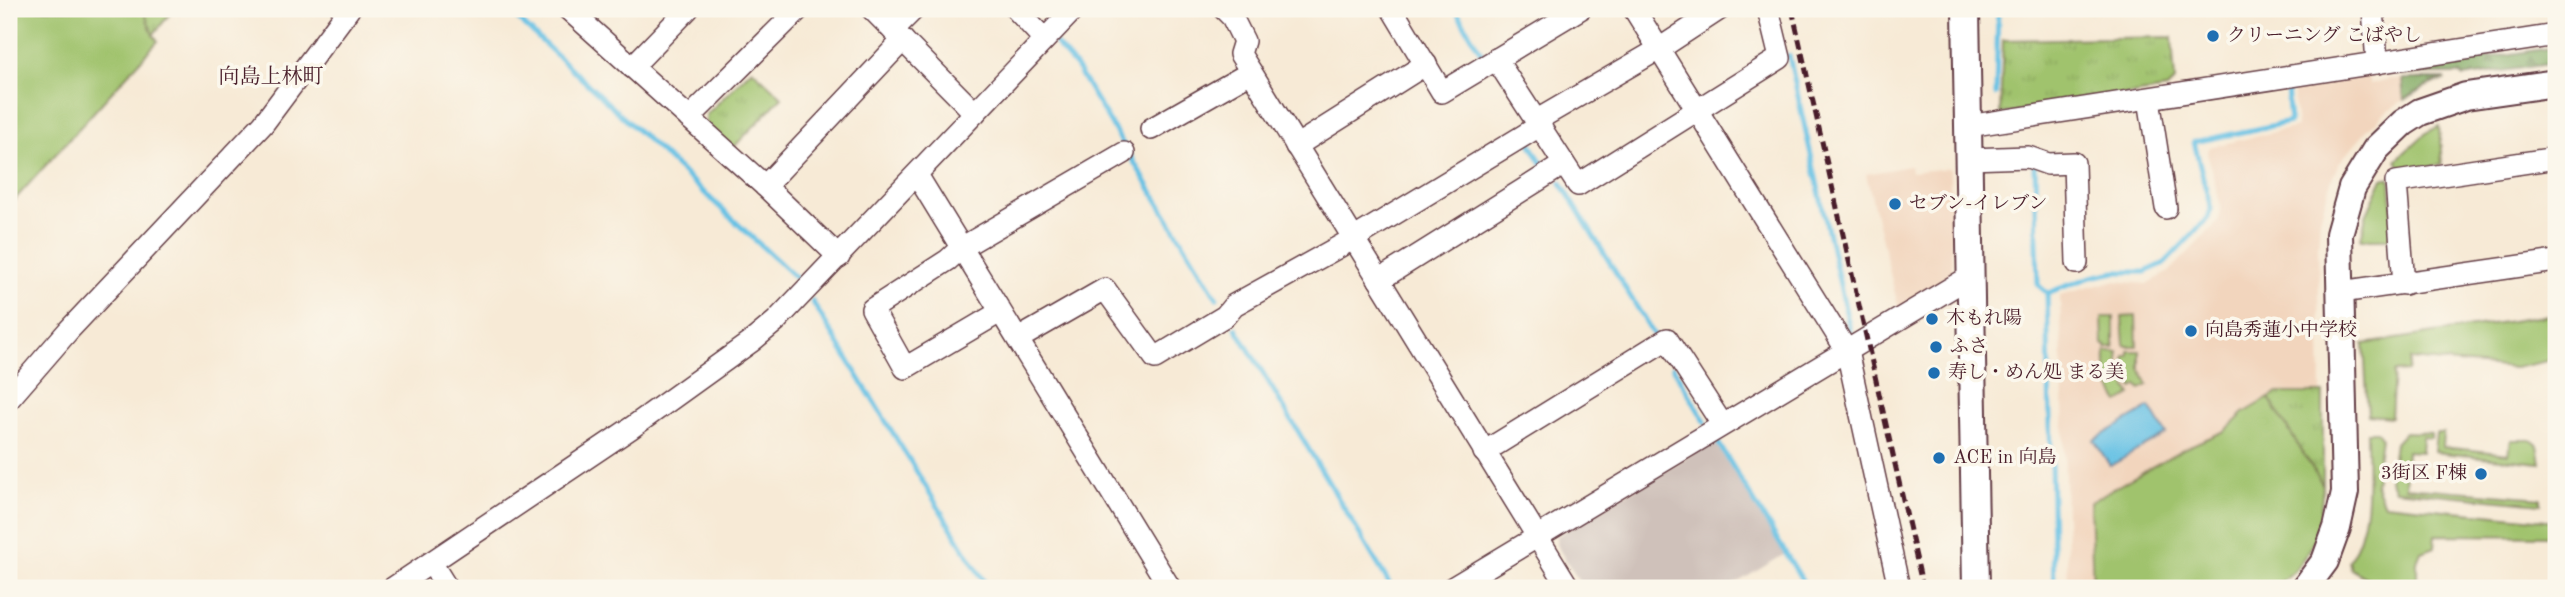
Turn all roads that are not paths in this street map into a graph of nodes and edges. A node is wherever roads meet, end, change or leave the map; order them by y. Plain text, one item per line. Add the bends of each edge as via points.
1 (349, 9) edge
2 (688, 9) edge
3 (799, 9) edge
4 (872, 9) edge
5 (914, 9) edge
6 (1016, 9) edge
7 (1074, 9) edge
8 (1392, 9) edge
9 (1580, 9) edge
10 (1634, 9) edge
11 (1720, 9) edge
12 (1768, 9) edge
13 (1966, 9) edge
14 (2374, 9) edge
15 (1234, 11) edge
16 (580, 13) edge
17 (898, 35) junction
18 (2556, 35) edge
19 (1043, 38) junction
20 (1658, 49) junction
21 (1496, 60) junction
22 (2377, 63) junction
23 (1426, 64) junction
24 (632, 66) junction
25 (1251, 72) junction
26 (2556, 82) edge
27 (2149, 99) junction
28 (1696, 109) junction
29 (975, 113) junction
30 (689, 118) junction
31 (1539, 125) junction
32 (1968, 127) junction
33 (1152, 129) dead end
34 (1296, 146) junction
35 (1124, 153) dead end
36 (2556, 158) edge
37 (1969, 159) junction
38 (1564, 164) junction
39 (916, 175) junction
40 (765, 186) junction
41 (2166, 208) dead end
42 (1353, 239) junction
43 (961, 248) junction
44 (839, 257) junction
45 (2556, 261) edge
46 (2077, 263) dead end
47 (1971, 276) junction
48 (1379, 280) junction
49 (2404, 284) junction
50 (2341, 292) junction
51 (1000, 312) junction
52 (1018, 339) junction
53 (1847, 351) junction
54 (9, 400) edge
55 (1722, 424) junction
56 (1484, 452) junction
57 (1537, 537) junction
58 (432, 564) junction
59 (393, 588) edge
60 (447, 588) edge
61 (1170, 588) edge
62 (1452, 588) edge
63 (1569, 588) edge
64 (1899, 588) edge
65 (1976, 588) edge
66 (2305, 588) edge

1 - 54 street via 263,124
2 - 24 street
3 - 30 street
4 - 17 street
5 - 17 street
6 - 19 street
7 - 19 street
8 - 23 street
9 - 21 street
10 - 20 street
11 - 20 street
12 - 28 street via 1780,58
13 - 32 street
14 - 22 street
15 - 25 street via 1244,41 1240,54
16 - 24 street
17 - 29 street
17 - 40 street
18 - 22 street
19 - 29 street
20 - 28 street
20 - 31 street via 1544,116
21 - 23 street via 1442,92
21 - 31 street
22 - 27 street
23 - 34 street
24 - 30 street
25 - 33 street
25 - 34 street
26 - 50 street via 2442,103 2420,112 2388,136 2352,188 2344,211 2339,234
27 - 32 street
27 - 41 street
28 - 38 street via 1578,186
28 - 53 street
29 - 39 street
30 - 40 street
31 - 38 street
31 - 42 street
32 - 37 street
34 - 42 street
35 - 43 street
36 - 49 street via 2396,182
37 - 46 street via 2028,157 2048,164 2074,163
37 - 47 street
38 - 48 street
39 - 43 street
39 - 44 street
40 - 44 street
42 - 48 street
42 - 52 street via 1234,305 1226,316 1155,359 1105,289
43 - 51 street
43 - 51 street via 872,309 905,368
44 - 58 street via 752,341
45 - 49 street
47 - 53 street
47 - 65 street
48 - 56 street
49 - 50 street
50 - 66 street via 2345,492 2325,561
51 - 52 street
52 - 61 street
53 - 55 street
53 - 64 street
55 - 56 street via 1667,338
55 - 57 street
56 - 57 street
57 - 62 street
57 - 63 street
58 - 59 street
58 - 60 street

